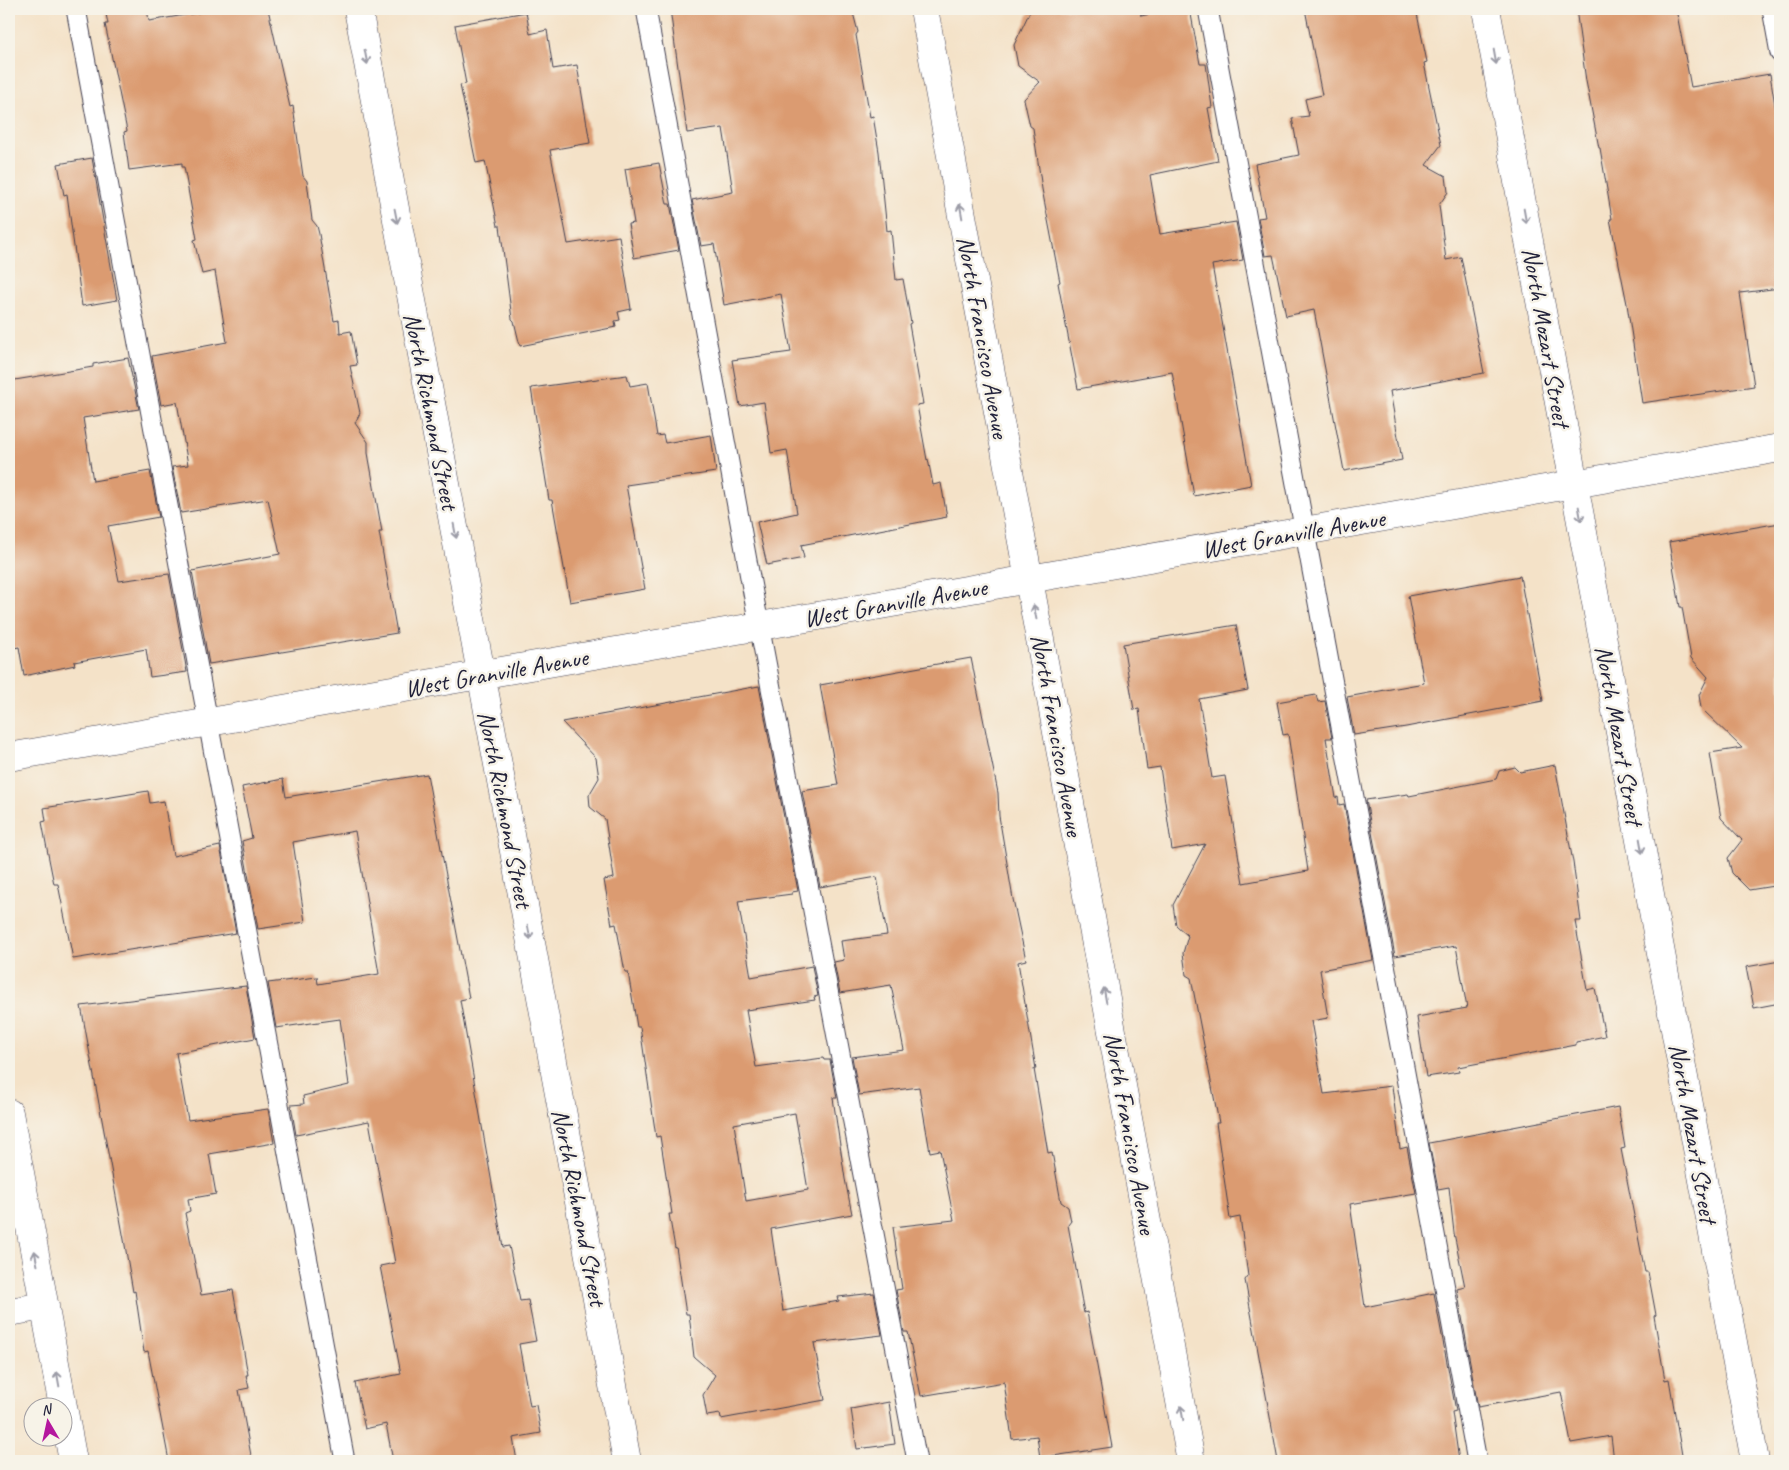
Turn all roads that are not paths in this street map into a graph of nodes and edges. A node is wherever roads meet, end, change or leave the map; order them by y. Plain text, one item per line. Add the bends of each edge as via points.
1 (76, 9) edge
2 (358, 9) edge
3 (646, 9) edge
4 (924, 9) edge
5 (1208, 9) edge
6 (1486, 9) edge
7 (1772, 9) edge
8 (1780, 53) edge
9 (1780, 448) edge
10 (1574, 484) junction
11 (1304, 531) junction
12 (1029, 579) junction
13 (759, 626) junction
14 (481, 675) junction
15 (209, 722) junction
16 (9, 757) edge
17 (9, 1113) edge
18 (45, 1306) junction
19 (9, 1312) edge
20 (73, 1461) edge
21 (345, 1461) edge
22 (627, 1461) edge
23 (917, 1461) edge
24 (1191, 1461) edge
25 (1477, 1461) edge
26 (1754, 1461) edge

1 - 15 lane
2 -> 14 street, North Richmond Street
3 - 13 lane
12 -> 4 street, North Francisco Avenue
5 - 11 lane
6 -> 10 street, North Mozart Street
7 - 8 lane
9 - 10 street, West Granville Avenue
10 - 11 street, West Granville Avenue
10 -> 26 street, North Mozart Street
11 - 12 street, West Granville Avenue
11 - 25 lane
12 - 13 street, West Granville Avenue
24 -> 12 street, North Francisco Avenue
13 - 14 street, West Granville Avenue
13 - 23 lane
14 - 15 street, West Granville Avenue
14 -> 22 street, North Richmond Street
15 - 16 street, West Granville Avenue
15 - 21 lane
18 -> 17 street
18 - 19 street
20 -> 18 street

